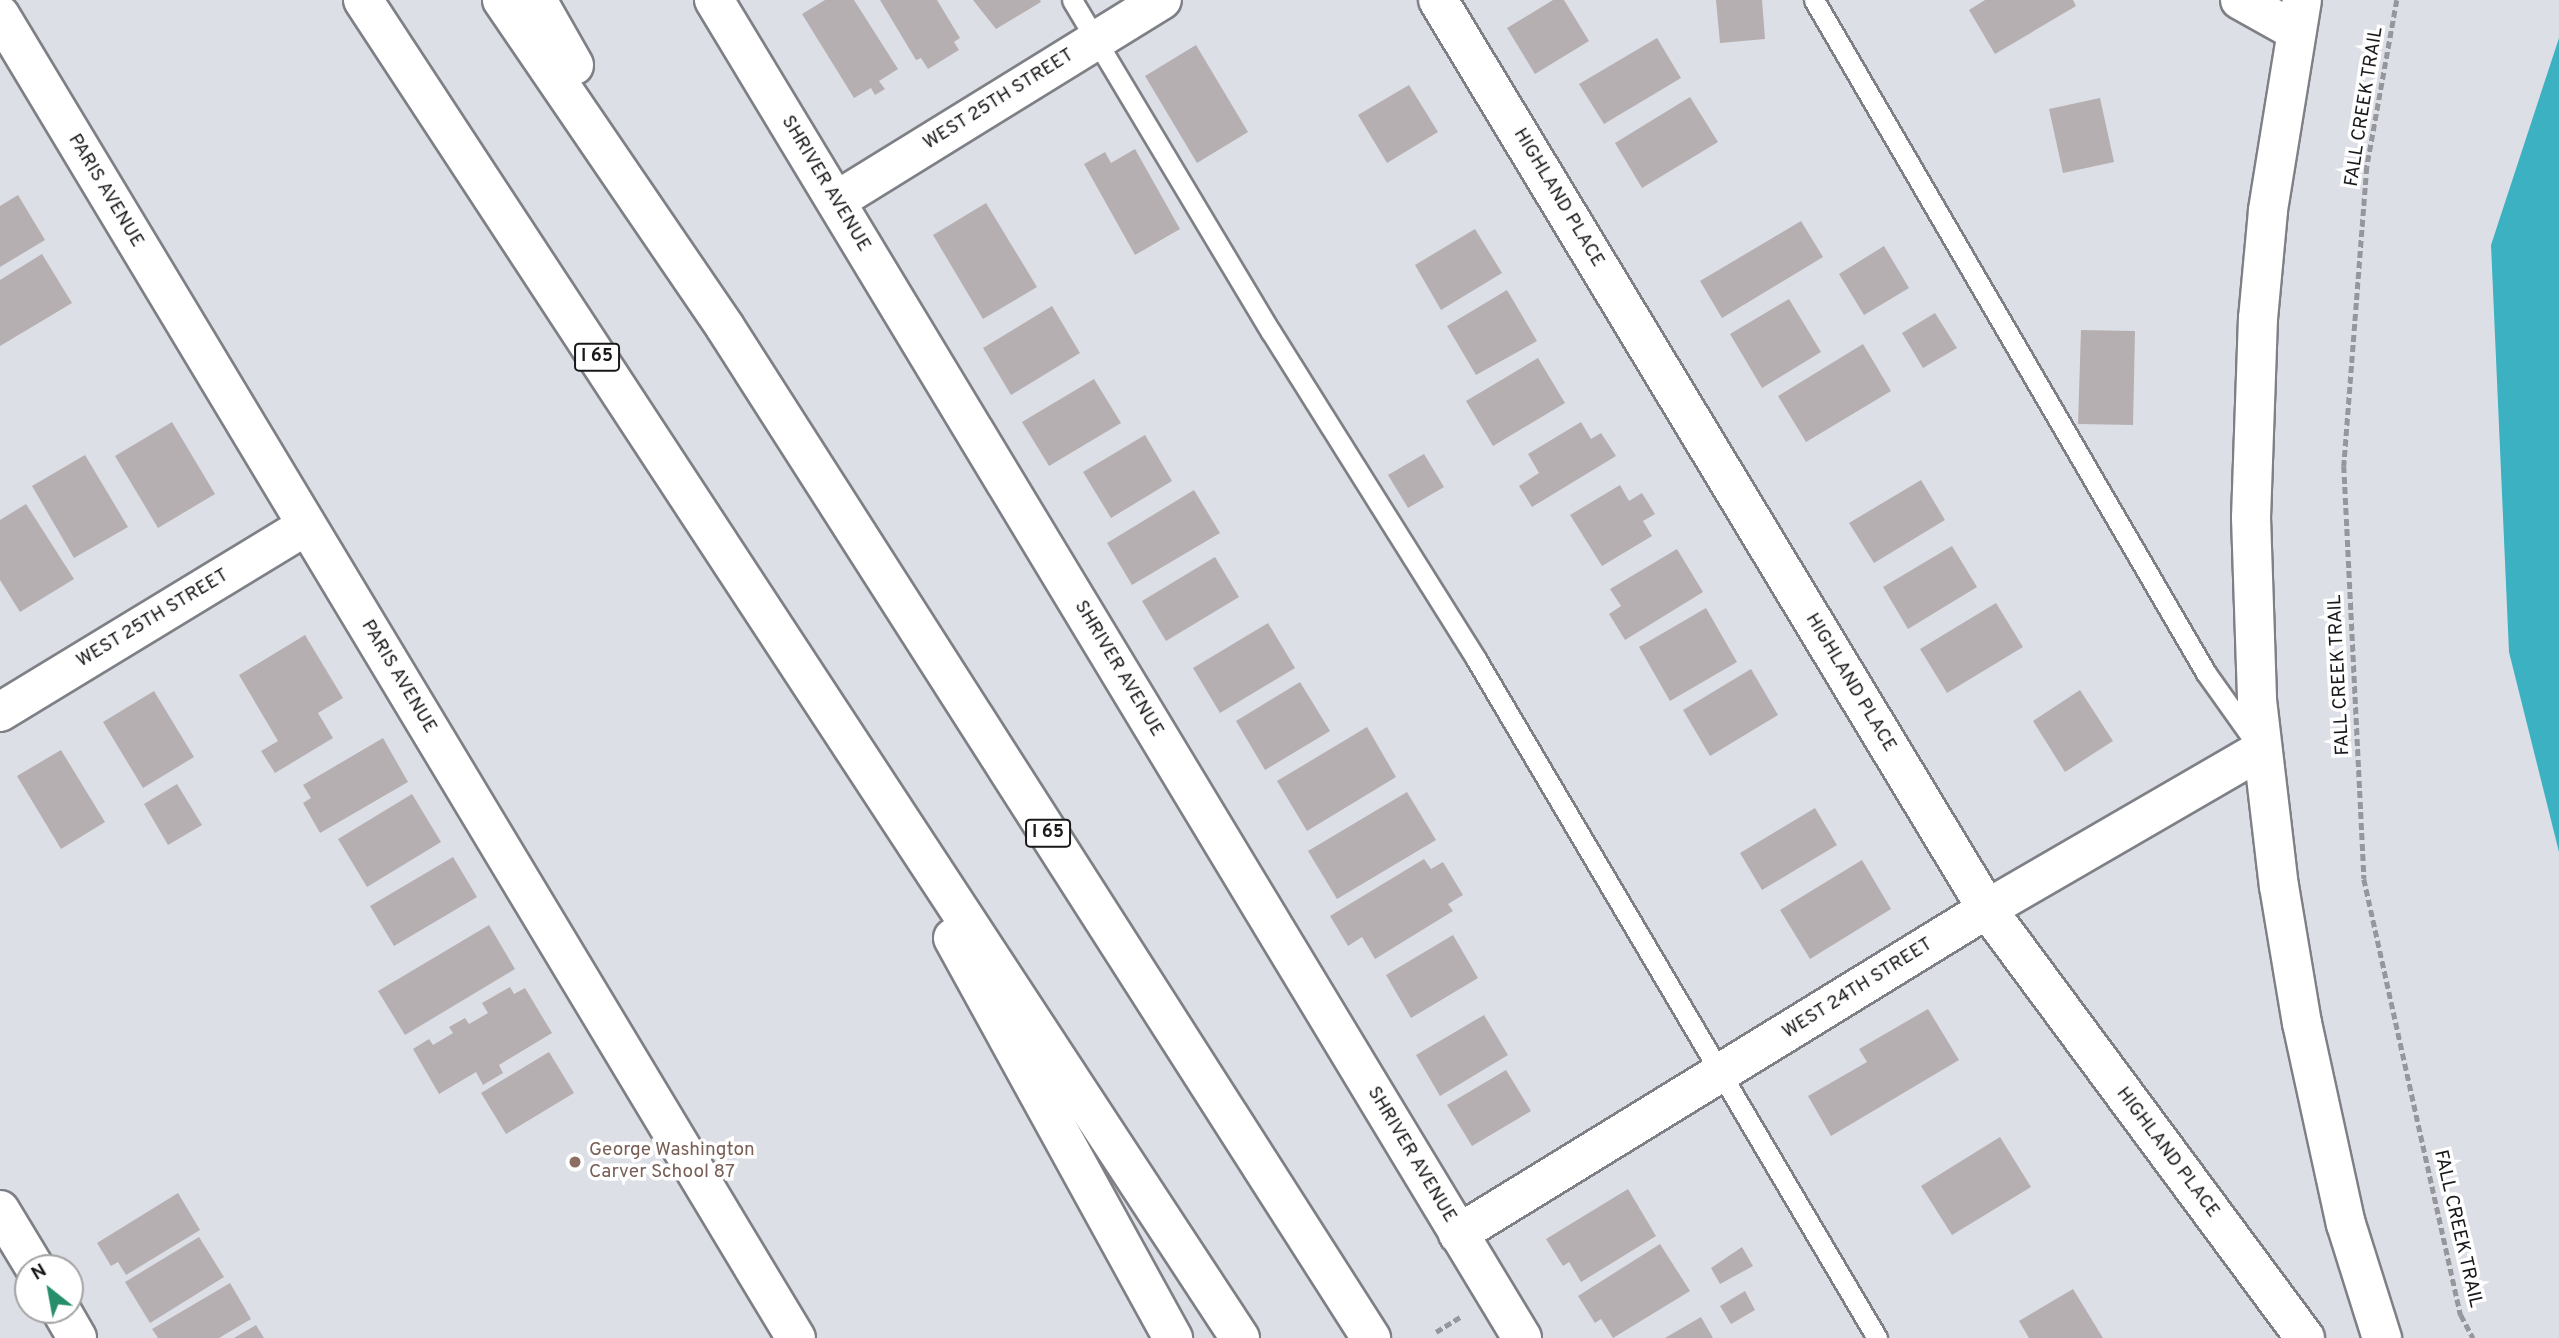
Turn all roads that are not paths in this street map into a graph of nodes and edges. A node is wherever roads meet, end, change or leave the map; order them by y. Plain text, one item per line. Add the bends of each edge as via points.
1 (363, 0) edge
2 (502, 0) edge
3 (537, 0) edge
4 (714, 0) edge
5 (1072, 0) edge
6 (1162, 0) edge
7 (1438, 0) edge
8 (1814, 0) edge
9 (2240, 0) edge
10 (0, 15) edge
11 (2298, 15) edge
12 (1098, 39) junction
13 (836, 201) junction
14 (725, 327) junction
15 (306, 526) junction
16 (0, 712) edge
17 (831, 715) junction
18 (2261, 750) junction
19 (1987, 909) junction
20 (1721, 1073) junction
21 (0, 1210) edge
22 (1458, 1234) junction
23 (27, 1254) edge
24 (796, 1338) edge
25 (1172, 1338) edge
26 (1240, 1338) edge
27 (1371, 1338) edge
28 (1522, 1338) edge
29 (1877, 1338) edge
30 (2305, 1338) edge
31 (2382, 1338) edge

1 - 17 main road, I 65
2 - 14 main road, I 65
3 - 14 main road
4 - 13 main road, SHRIVER AVENUE
5 - 12 lane
6 - 12 main road, WEST 25TH STREET
7 - 19 main road, HIGHLAND PLACE
8 - 18 lane via 2206,673
9 - 11 main road
10 - 15 main road, PARIS AVENUE
11 - 18 main road via 2268,211 2253,416 2252,578
12 - 13 main road, WEST 25TH STREET
12 - 20 lane via 1272,332 1476,659
13 - 22 main road, SHRIVER AVENUE
14 - 27 main road, I 65
15 - 16 main road, WEST 25TH STREET
15 - 24 main road, PARIS AVENUE
17 - 25 main road
17 - 26 main road, I 65
18 - 19 main road, WEST 24TH STREET
18 - 31 main road via 2302,1023 2346,1224
19 - 20 main road, WEST 24TH STREET
19 - 30 main road, HIGHLAND PLACE
20 - 22 main road, WEST 24TH STREET
20 - 29 lane
21 - 23 main road
22 - 28 main road, SHRIVER AVENUE

